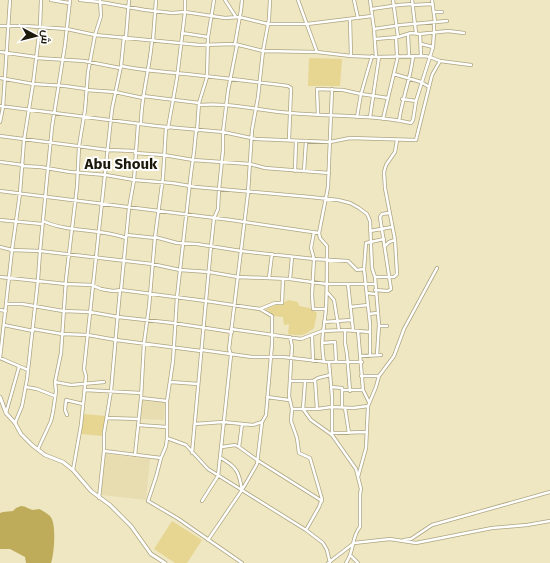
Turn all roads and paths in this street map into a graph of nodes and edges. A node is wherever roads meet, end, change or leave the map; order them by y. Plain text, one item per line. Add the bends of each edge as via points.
1 (10, 0) edge
2 (41, 0) edge
3 (51, 0) edge
4 (80, 0) edge
5 (129, 0) edge
6 (156, 0) edge
7 (185, 0) edge
8 (214, 0) edge
9 (225, 0) edge
10 (242, 0) edge
11 (270, 0) edge
12 (298, 0) edge
13 (354, 0) edge
14 (370, 0) edge
15 (393, 0) edge
16 (412, 0) edge
17 (100, 1) edge
18 (70, 2) edge
19 (432, 2) edge
20 (413, 5) junction
21 (394, 6) junction
22 (128, 7) junction
23 (372, 9) junction
24 (156, 11) junction
25 (185, 12) junction
26 (434, 12) junction
27 (442, 12) dead end
28 (210, 16) junction
29 (372, 16) junction
30 (237, 17) junction
31 (358, 18) junction
32 (350, 19) junction
33 (447, 21) dead end
34 (434, 22) junction
35 (268, 24) junction
36 (307, 24) junction
37 (414, 24) junction
38 (0, 26) edge
39 (8, 26) junction
40 (396, 26) junction
41 (40, 27) junction
42 (67, 29) junction
43 (374, 29) junction
44 (434, 32) junction
45 (182, 33) junction
46 (416, 33) junction
47 (464, 33) dead end
48 (420, 34) junction
49 (95, 35) junction
50 (408, 35) junction
51 (125, 37) junction
52 (208, 37) junction
53 (397, 37) junction
54 (375, 39) junction
55 (153, 40) junction
56 (181, 43) junction
57 (236, 44) junction
58 (421, 44) junction
59 (208, 45) junction
60 (433, 47) junction
61 (262, 51) junction
62 (0, 52) edge
63 (317, 52) junction
64 (6, 53) junction
65 (351, 56) junction
66 (372, 56) junction
67 (377, 56) junction
68 (398, 56) junction
69 (411, 56) junction
70 (421, 56) junction
71 (36, 57) junction
72 (430, 57) junction
73 (63, 60) junction
74 (440, 61) junction
75 (90, 62) junction
76 (471, 65) dead end
77 (121, 67) junction
78 (148, 70) junction
79 (177, 73) junction
80 (394, 74) junction
81 (207, 77) junction
82 (2, 78) edge
83 (231, 79) junction
84 (408, 79) junction
85 (260, 82) junction
86 (421, 82) junction
87 (33, 84) junction
88 (59, 85) junction
89 (429, 87) junction
90 (332, 89) junction
91 (86, 90) junction
92 (115, 92) junction
93 (361, 94) junction
94 (374, 96) junction
95 (143, 97) junction
96 (388, 98) junction
97 (173, 99) junction
98 (402, 99) junction
99 (416, 101) junction
100 (199, 104) junction
101 (226, 105) junction
102 (1, 107) edge
103 (255, 109) junction
104 (29, 110) junction
105 (290, 113) junction
106 (54, 114) junction
107 (318, 115) junction
108 (331, 116) junction
109 (357, 116) junction
110 (83, 117) junction
111 (370, 118) junction
112 (383, 119) junction
113 (111, 121) junction
114 (399, 121) junction
115 (0, 122) edge
116 (139, 124) junction
117 (167, 128) junction
118 (196, 131) junction
119 (222, 132) junction
120 (0, 136) edge
121 (252, 138) junction
122 (24, 140) junction
123 (289, 140) junction
124 (397, 140) junction
125 (296, 141) junction
126 (306, 141) junction
127 (51, 142) junction
128 (330, 142) junction
129 (79, 146) junction
130 (108, 150) junction
131 (135, 152) junction
132 (164, 155) junction
133 (193, 160) junction
134 (0, 162) edge
135 (222, 162) junction
136 (250, 164) junction
137 (23, 166) junction
138 (48, 168) junction
139 (295, 171) junction
140 (304, 171) junction
141 (78, 172) junction
142 (329, 173) junction
143 (106, 175) junction
144 (134, 180) junction
145 (161, 182) junction
146 (190, 186) junction
147 (219, 189) junction
148 (0, 191) edge
149 (20, 193) junction
150 (248, 193) junction
151 (46, 197) junction
152 (325, 198) junction
153 (75, 200) junction
154 (102, 204) junction
155 (129, 208) junction
156 (159, 211) junction
157 (389, 213) junction
158 (187, 214) junction
159 (214, 218) junction
160 (0, 220) edge
161 (16, 222) junction
162 (244, 222) junction
163 (43, 223) junction
164 (392, 227) junction
165 (72, 229) junction
166 (382, 229) junction
167 (370, 231) junction
168 (99, 232) junction
169 (314, 232) junction
170 (319, 233) junction
171 (127, 236) junction
172 (155, 237) junction
173 (384, 239) junction
174 (395, 240) junction
175 (371, 242) junction
176 (183, 243) junction
177 (211, 246) junction
178 (0, 247) edge
179 (385, 247) junction
180 (12, 250) junction
181 (40, 251) junction
182 (241, 251) junction
183 (272, 254) junction
184 (69, 255) junction
185 (292, 257) junction
186 (97, 259) junction
187 (314, 259) junction
188 (327, 260) junction
189 (124, 262) junction
190 (152, 264) junction
191 (364, 268) junction
192 (372, 268) junction
193 (437, 268) dead end
194 (180, 270) junction
195 (209, 272) junction
196 (238, 276) junction
197 (0, 277) edge
198 (375, 277) junction
199 (388, 277) junction
200 (9, 278) junction
201 (269, 278) junction
202 (283, 279) junction
203 (290, 279) junction
204 (38, 280) junction
205 (312, 282) junction
206 (66, 284) junction
207 (326, 284) junction
208 (348, 284) junction
209 (365, 284) junction
210 (375, 284) junction
211 (92, 285) junction
212 (120, 290) junction
213 (327, 292) junction
214 (375, 292) junction
215 (149, 293) junction
216 (367, 294) junction
217 (177, 297) junction
218 (206, 300) junction
219 (7, 304) junction
220 (235, 305) junction
221 (368, 305) junction
222 (35, 306) junction
223 (350, 307) junction
224 (260, 309) junction
225 (326, 309) junction
226 (0, 310) edge
227 (6, 311) junction
228 (63, 311) junction
229 (90, 312) junction
230 (377, 313) junction
231 (369, 314) junction
232 (118, 317) junction
233 (147, 320) junction
234 (351, 320) junction
235 (338, 321) junction
236 (324, 322) junction
237 (4, 324) junction
238 (176, 324) junction
239 (379, 326) junction
240 (388, 326) dead end
241 (203, 328) junction
242 (1, 330) edge
243 (33, 330) junction
244 (338, 330) junction
245 (345, 330) junction
246 (353, 330) junction
247 (358, 330) junction
248 (232, 331) junction
249 (322, 331) junction
250 (370, 332) junction
251 (62, 334) junction
252 (271, 334) junction
253 (312, 334) junction
254 (88, 335) junction
255 (290, 338) junction
256 (116, 340) junction
257 (144, 343) junction
258 (322, 343) junction
259 (174, 348) junction
260 (201, 351) junction
261 (231, 354) junction
262 (377, 354) junction
263 (382, 354) dead end
264 (361, 356) junction
265 (370, 356) junction
266 (271, 357) junction
267 (292, 358) junction
268 (313, 361) junction
269 (324, 362) junction
270 (329, 362) junction
271 (336, 362) junction
272 (348, 362) junction
273 (362, 362) junction
274 (19, 367) junction
275 (28, 370) junction
276 (330, 376) junction
277 (361, 376) junction
278 (379, 376) junction
279 (291, 380) junction
280 (315, 380) junction
281 (55, 382) junction
282 (104, 382) dead end
283 (171, 382) junction
284 (306, 382) junction
285 (85, 384) junction
286 (198, 384) junction
287 (26, 387) junction
288 (332, 387) junction
289 (85, 390) junction
290 (343, 390) junction
291 (363, 390) junction
292 (111, 391) junction
293 (350, 391) junction
294 (141, 393) junction
295 (55, 396) junction
296 (0, 397) edge
297 (267, 397) junction
298 (141, 398) junction
299 (289, 400) junction
300 (167, 401) junction
301 (370, 402) junction
302 (83, 404) junction
303 (368, 406) junction
304 (332, 407) junction
305 (343, 407) junction
306 (303, 409) junction
307 (317, 409) junction
308 (292, 410) junction
309 (6, 413) junction
310 (67, 415) dead end
311 (107, 418) junction
312 (139, 418) junction
313 (223, 422) junction
314 (262, 422) junction
315 (15, 423) junction
316 (195, 424) junction
317 (242, 424) junction
318 (138, 425) junction
319 (167, 427) junction
320 (367, 432) junction
321 (349, 433) junction
322 (332, 434) junction
323 (167, 438) junction
324 (222, 447) junction
325 (239, 447) junction
326 (38, 449) junction
327 (104, 451) junction
328 (192, 453) junction
329 (135, 455) junction
330 (161, 458) junction
331 (221, 458) junction
332 (257, 460) junction
333 (73, 470) junction
334 (218, 476) junction
335 (358, 476) junction
336 (242, 490) junction
337 (550, 493) edge
338 (99, 498) junction
339 (202, 501) dead end
340 (322, 501) junction
341 (550, 521) edge
342 (306, 530) junction
343 (208, 540) junction
344 (401, 541) junction
345 (354, 542) junction
346 (351, 556) junction
347 (165, 563) edge
348 (242, 563) edge
349 (329, 563) edge
350 (346, 563) edge
351 (358, 563) edge

1 - 39 street
2 - 41 street
3 - 18 street
4 - 17 street
5 - 22 street
6 - 24 street
7 - 25 street
8 - 28 street
9 - 30 street
10 - 30 street
11 - 35 street
12 - 36 street
13 - 31 street
14 - 23 street
15 - 21 street
16 - 20 street
17 - 22 street
17 - 49 street via 100,22
18 - 42 street
19 - 20 street
19 - 26 street
20 - 21 street
20 - 37 street
21 - 23 street
21 - 40 street
22 - 24 street
22 - 51 street
23 - 29 street
24 - 25 street
24 - 55 street
25 - 28 street
25 - 45 street
26 - 27 street
26 - 34 street
28 - 30 street
28 - 52 street
29 - 31 street
29 - 43 street
30 - 35 street
30 - 57 street
31 - 32 street
32 - 36 street
32 - 65 street
33 - 34 street
34 - 37 street
34 - 44 street
35 - 36 street
35 - 61 street
36 - 63 street
37 - 40 street
37 - 46 street
38 - 39 street
39 - 41 street
39 - 64 street
40 - 43 street
40 - 53 street
41 - 42 street
41 - 71 street
42 - 49 street
42 - 73 street
43 - 54 street
44 - 47 street via 448,30
44 - 48 street
44 - 60 street
45 - 52 street
45 - 56 street
46 - 48 street
46 - 50 street
48 - 58 street
49 - 51 street
49 - 75 street
50 - 53 street
50 - 69 street
51 - 55 street
51 - 77 street
52 - 59 street
53 - 54 street
53 - 68 street
54 - 67 street
55 - 56 street
55 - 78 street
56 - 59 street
56 - 79 street
57 - 59 street
57 - 61 street
57 - 83 street
58 - 60 street
58 - 70 street
59 - 81 street
60 - 72 street
61 - 63 street
61 - 85 street
62 - 64 street
63 - 65 street
64 - 71 street
64 - 82 street
65 - 66 street
66 - 67 street
66 - 93 street
67 - 68 street
67 - 94 street
68 - 69 street
68 - 80 street
69 - 70 street
69 - 84 street
70 - 72 street
71 - 73 street
71 - 87 street
72 - 74 street
72 - 86 street
73 - 75 street
73 - 88 street
74 - 76 street
74 - 89 street
75 - 77 street
75 - 91 street
77 - 78 street
77 - 92 street
78 - 79 street
78 - 95 street
79 - 81 street
79 - 97 street
80 - 84 street
80 - 96 street
81 - 83 street
81 - 100 street
82 - 87 street
82 - 102 street
83 - 85 street
83 - 101 street
84 - 86 street
84 - 98 street
85 - 103 street
85 - 105 street via 290,87
86 - 89 street
86 - 99 street
87 - 88 street
87 - 104 street
88 - 91 street
88 - 106 street
89 - 124 street via 416,140
90 - 93 street
90 - 107 street via 317,89
90 - 108 street
91 - 92 street
91 - 110 street
92 - 95 street
92 - 113 street
93 - 94 street
93 - 109 street
94 - 96 street
94 - 111 street
95 - 97 street
95 - 116 street
96 - 112 street
97 - 100 street
97 - 117 street
98 - 99 street
98 - 114 street
99 - 114 street via 412,122
100 - 101 street
100 - 118 street
101 - 103 street
101 - 119 street
102 - 104 street
102 - 115 street
103 - 105 street
103 - 121 street
104 - 106 street
104 - 122 street
105 - 107 street
105 - 123 street
106 - 110 street
106 - 127 street
107 - 108 street
108 - 109 street
108 - 128 street
109 - 111 street
110 - 113 street
110 - 129 street
111 - 112 street
112 - 114 street
113 - 116 street
113 - 130 street
116 - 117 street
116 - 131 street
117 - 118 street
117 - 132 street
118 - 119 street
118 - 133 street
119 - 121 street
119 - 135 street
120 - 122 street
121 - 123 street
121 - 136 street
122 - 127 street
122 - 137 street
123 - 125 street
124 - 128 street via 350,138
124 - 157 street via 395,152 384,172
125 - 126 street
125 - 139 street
126 - 128 street
126 - 140 street
127 - 129 street
127 - 138 street
128 - 142 street
129 - 130 street
129 - 141 street
130 - 131 street
130 - 143 street
131 - 132 street
131 - 144 street
132 - 133 street
132 - 145 street
133 - 135 street
133 - 146 street
134 - 137 street
135 - 136 street
135 - 147 street
136 - 139 street
136 - 150 street
137 - 138 street
137 - 149 street
138 - 141 street
138 - 151 street
139 - 140 street
140 - 142 street
141 - 143 street
141 - 153 street
142 - 152 street
143 - 144 street
143 - 154 street
144 - 145 street
144 - 155 street
145 - 146 street
145 - 156 street
146 - 147 street
146 - 158 street
147 - 150 street
147 - 159 street via 218,209
148 - 149 street
149 - 151 street
149 - 161 street
150 - 152 street
150 - 162 street
151 - 153 street
151 - 163 street
152 - 167 street via 350,203 359,208 368,216
152 - 170 street
153 - 154 street
153 - 165 street
154 - 155 street
154 - 168 street
155 - 156 street
155 - 171 street
156 - 158 street
156 - 172 street
157 - 164 street
157 - 166 street via 380,216
158 - 159 street
158 - 176 street
159 - 162 street
159 - 177 street
160 - 161 street
161 - 163 street
161 - 180 street
162 - 169 street
162 - 182 street
163 - 165 street
163 - 181 street
164 - 166 street
164 - 174 street
165 - 168 street
165 - 184 street
166 - 167 street
166 - 173 street
167 - 175 street
168 - 171 street
168 - 186 street
169 - 170 street
169 - 187 street via 311,248
170 - 188 street via 320,238 328,246
171 - 172 street
171 - 189 street
172 - 176 street
172 - 190 street
173 - 175 street
173 - 179 street
174 - 179 street
174 - 199 street via 397,274
175 - 191 street via 366,243
175 - 192 street
176 - 177 street
176 - 194 street
177 - 182 street
177 - 195 street
178 - 180 street
179 - 199 street
180 - 181 street
180 - 200 street
181 - 184 street
181 - 204 street
182 - 183 street
182 - 196 street
183 - 185 street
183 - 201 street
184 - 186 street
184 - 206 street
185 - 187 street
185 - 203 street
186 - 189 street
186 - 211 street
187 - 188 street
187 - 205 street
188 - 191 street via 348,261 357,270
188 - 207 street
189 - 190 street
189 - 212 street
190 - 194 street
190 - 215 street
191 - 192 street
191 - 209 street
192 - 198 street
193 - 278 street via 404,330 394,356
194 - 195 street
194 - 217 street
195 - 196 street
195 - 218 street
196 - 201 street
196 - 220 street
197 - 200 street
198 - 199 street
198 - 210 street
199 - 214 street via 391,288
200 - 204 street
200 - 219 street
201 - 202 street
202 - 203 street
202 - 224 street via 282,302
203 - 205 street
204 - 206 street
204 - 222 street
205 - 207 street
205 - 225 street via 313,309
206 - 211 street
206 - 228 street
207 - 208 street
207 - 213 street
208 - 209 street
208 - 223 street
209 - 210 street
209 - 216 street
210 - 214 street
211 - 212 street via 101,289
211 - 229 street
212 - 215 street
212 - 232 street
213 - 225 street
213 - 235 street via 334,300
214 - 216 street
214 - 230 street
215 - 217 street
215 - 233 street
216 - 221 street
217 - 218 street
217 - 238 street
218 - 220 street
218 - 241 street
219 - 222 street
219 - 227 street
220 - 224 street
220 - 248 street
221 - 223 street
221 - 231 street
222 - 228 street
222 - 243 street
223 - 234 street
224 - 252 street via 272,316
225 - 236 street
226 - 227 street
227 - 237 street
228 - 229 street
228 - 251 street
229 - 232 street
229 - 254 street
230 - 231 street
230 - 239 street
231 - 250 street
232 - 233 street
232 - 256 street
233 - 238 street
233 - 257 street
234 - 235 street
234 - 246 street
235 - 236 street
235 - 244 street
236 - 249 street
237 - 242 street
237 - 243 street
238 - 241 street
238 - 259 street
239 - 240 street
239 - 262 street
241 - 248 street
241 - 260 street
242 - 274 street via 0,358
243 - 251 street
243 - 275 street
244 - 245 street
244 - 249 street
245 - 246 street
245 - 272 street
246 - 247 street
247 - 250 street
247 - 264 street
248 - 252 street
248 - 261 street
249 - 253 street
249 - 258 street
250 - 265 street
251 - 254 street
251 - 281 street
252 - 255 street
252 - 266 street
253 - 255 street via 301,339
253 - 268 street
254 - 256 street
254 - 285 street
255 - 267 street
256 - 257 street
256 - 292 street
257 - 259 street
257 - 294 street
258 - 269 street
258 - 271 street via 334,342
259 - 260 street
259 - 283 street
260 - 261 street
260 - 286 street
261 - 266 street
261 - 313 street
262 - 263 street
262 - 265 street
264 - 265 street
264 - 273 street
266 - 267 street
266 - 297 street
267 - 268 street
267 - 279 street
268 - 269 street
269 - 270 street
270 - 271 street
270 - 276 street
271 - 272 street
272 - 273 street
272 - 293 street
273 - 277 street
274 - 275 street
274 - 309 street
275 - 287 street
276 - 280 street
276 - 288 street
277 - 278 street
277 - 291 street
278 - 301 street
279 - 284 street
279 - 299 street
280 - 284 street
280 - 307 street
281 - 285 street
281 - 295 street
282 - 285 street
283 - 286 street
283 - 300 street
284 - 306 street
285 - 289 street
286 - 316 street
287 - 295 street
287 - 315 street
288 - 290 street via 341,387
288 - 304 street
289 - 292 street
289 - 302 street
290 - 293 street
290 - 305 street
291 - 293 street
291 - 301 street
292 - 294 street
292 - 311 street
294 - 298 street
295 - 326 street via 51,421
296 - 309 street
297 - 299 street
297 - 314 street via 266,415
298 - 300 street
298 - 312 street
299 - 308 street
300 - 319 street
301 - 303 street
302 - 310 street via 66,400
302 - 333 street
303 - 305 street
303 - 320 street
304 - 305 street
304 - 307 street
304 - 322 street
305 - 321 street
306 - 307 street
306 - 308 street
306 - 322 street via 312,420
308 - 340 street via 291,421 299,454 310,460
309 - 315 street
311 - 312 street
311 - 327 street
312 - 318 street
313 - 316 street
313 - 317 street
313 - 324 street
314 - 317 street via 254,425
314 - 332 street
315 - 326 street via 21,434
316 - 328 street
317 - 325 street
318 - 319 street
318 - 329 street
319 - 323 street
320 - 321 street
320 - 335 street via 366,448
321 - 322 street
322 - 335 street
323 - 328 street via 182,443
323 - 330 street
324 - 325 street
324 - 331 street
325 - 332 street
326 - 333 street via 44,455 63,462
327 - 329 street
327 - 338 street
328 - 334 street
329 - 330 street
330 - 343 street via 148,501
331 - 334 street
331 - 336 street via 235,468
332 - 336 street
332 - 340 street
333 - 338 street
334 - 336 street
334 - 339 street
335 - 345 street via 361,489 360,527 355,532
336 - 342 street
336 - 343 street
337 - 344 street via 432,525 412,539
338 - 347 street via 110,505 131,526 152,554
340 - 342 street
341 - 344 street via 492,528 416,543
342 - 349 street via 326,546
343 - 348 street
344 - 345 street via 390,539
345 - 346 street
345 - 349 street
346 - 350 street
346 - 351 street

